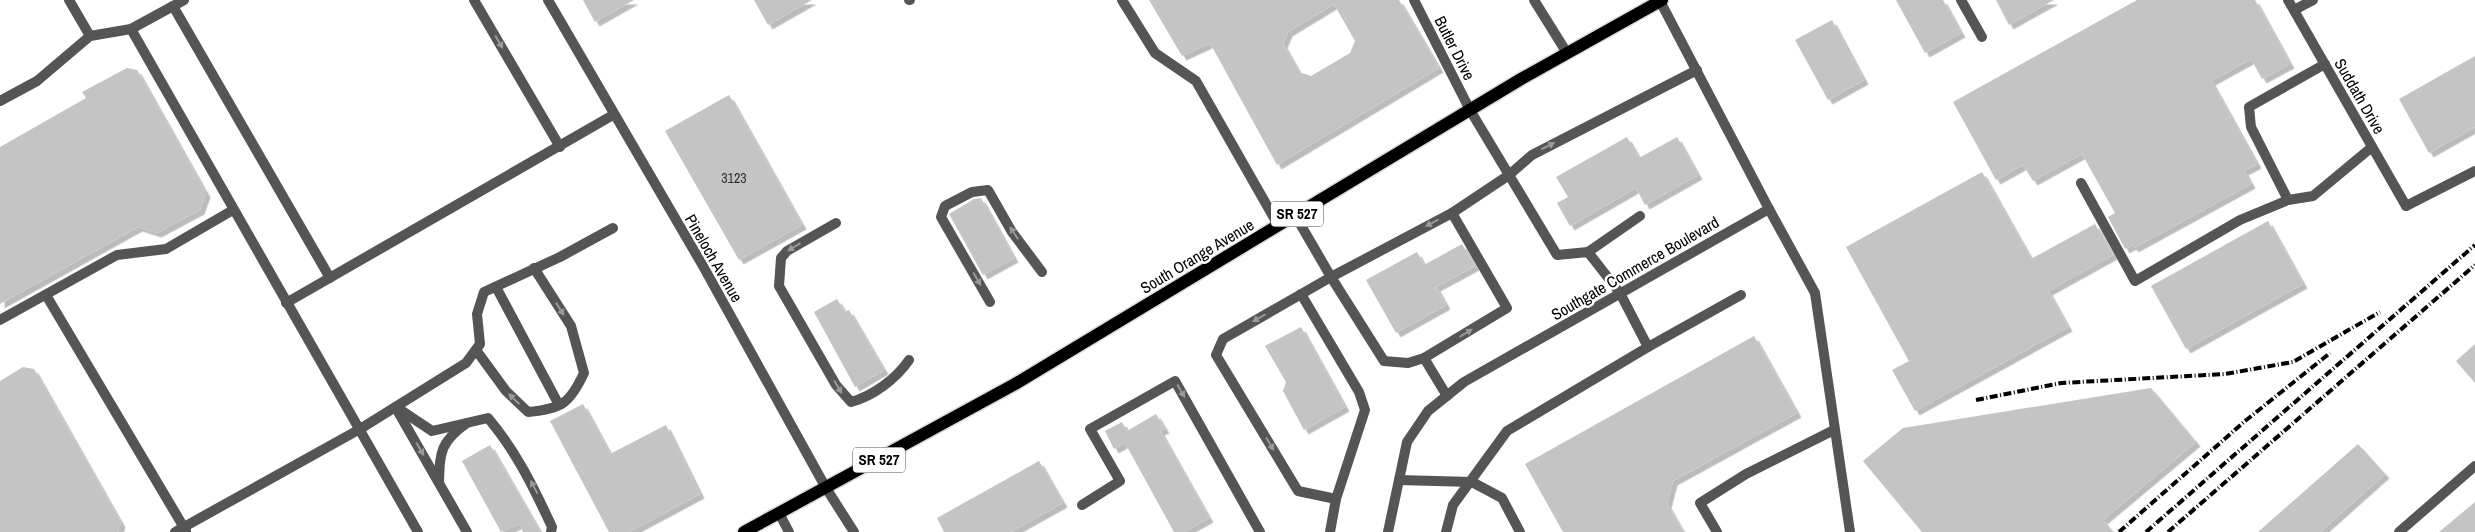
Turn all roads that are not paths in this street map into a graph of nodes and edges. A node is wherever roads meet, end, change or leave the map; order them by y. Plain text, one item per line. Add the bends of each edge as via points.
1 (70, 0) edge
2 (184, 0) edge
3 (474, 0) edge
4 (548, 0) edge
5 (1122, 0) edge
6 (1414, 0) edge
7 (1534, 0) edge
8 (1961, 0) edge
9 (2288, 0) edge
10 (2313, 0) edge
11 (1661, 1) edge
12 (173, 6) junction
13 (2294, 10) junction
14 (132, 29) junction
15 (90, 36) junction
16 (1982, 37) dead end
17 (1567, 53) junction
18 (2325, 64) junction
19 (1697, 70) junction
20 (0, 101) edge
21 (1470, 110) junction
22 (613, 115) junction
23 (560, 146) junction
24 (2372, 147) junction
25 (2475, 171) edge
26 (1509, 176) junction
27 (2081, 183) dead end
28 (2288, 200) junction
29 (1769, 209) junction
30 (233, 210) junction
31 (1452, 212) junction
32 (1295, 215) junction
33 (1640, 216) dead end
34 (836, 222) dead end
35 (1278, 225) junction
36 (613, 228) dead end
37 (1588, 252) junction
38 (534, 268) junction
39 (1042, 272) dead end
40 (1331, 277) junction
41 (330, 278) junction
42 (496, 287) junction
43 (1301, 294) junction
44 (1620, 294) junction
45 (46, 295) junction
46 (1741, 295) dead end
47 (990, 302) dead end
48 (286, 303) junction
49 (0, 320) edge
50 (1648, 348) junction
51 (476, 350) junction
52 (1424, 358) junction
53 (909, 360) dead end
54 (1447, 396) junction
55 (559, 405) junction
56 (396, 406) junction
57 (468, 423) junction
58 (360, 429) junction
59 (1834, 430) junction
60 (2475, 466) edge
61 (1399, 480) junction
62 (439, 482) junction
63 (1472, 482) junction
64 (826, 488) junction
65 (1336, 499) junction
66 (1082, 504) dead end
67 (779, 513) junction
68 (181, 530) edge
69 (418, 532) edge
70 (467, 532) edge
71 (551, 532) edge
72 (744, 532) edge
73 (790, 532) edge
74 (854, 532) edge
75 (1260, 532) edge
76 (1330, 532) edge
77 (1388, 532) edge
78 (1446, 532) edge
79 (1520, 532) edge
80 (1716, 532) edge
81 (1850, 532) edge
82 (2399, 532) edge

1 - 15 street
2 - 12 street
3 -> 23 street
4 - 22 street, Pineloch Avenue
5 - 35 street via 1154,53 1196,81
6 - 21 street, Butler Drive
7 - 17 street
8 - 16 street
9 - 13 street, Suddath Drive
10 - 13 street
11 - 17 main road, South Orange Avenue / SR 527
11 - 19 street
12 - 14 street
12 - 41 street
13 - 18 street, Suddath Drive
14 - 15 street
14 - 30 street
15 - 20 street via 36,81
17 - 21 main road, South Orange Avenue / SR 527
18 - 24 street, Suddath Drive
18 - 28 street via 2249,107 2251,127
26 -> 19 street via 1532,154
19 - 29 street
21 - 26 street, Butler Drive
21 - 32 main road, South Orange Avenue / SR 527
22 - 23 street
22 - 64 street, Pineloch Avenue via 703,266
23 - 41 street
24 - 25 street, Suddath Drive via 2406,206
24 - 28 street via 2313,196
26 - 31 street
26 - 37 street, Butler Drive via 1557,255
27 - 28 street via 2135,281 2240,220
29 - 44 street, Southgate Commerce Boulevard
29 - 59 street via 1815,293
30 - 45 street via 166,248 117,256
30 - 48 street
31 -> 40 street
52 -> 31 street via 1507,308
32 - 35 main road, South Orange Avenue / SR 527
32 - 40 street
33 - 37 street
34 -> 53 street via 787,251 781,258 779,286 836,385 851,402 900,375
35 - 64 main road, South Orange Avenue / SR 527 via 1016,384
36 - 38 street
37 - 44 street
38 - 42 street
38 -> 55 street via 570,326 584,373 574,394
39 -> 47 street via 1012,232 988,190 972,192 945,206 941,217
40 - 43 street
40 - 52 street via 1384,362 1408,363
41 - 48 street
42 - 51 street via 484,292 477,314 480,344
42 - 55 street
43 - 65 street via 1359,392 1365,410
43 -> 65 street via 1222,339 1216,354 1298,491
44 - 50 street
44 - 54 street, Southgate Commerce Boulevard via 1464,382
45 - 49 street
45 - 68 street
46 - 50 street
48 - 58 street
50 - 63 street via 1507,431
55 -> 51 street via 552,410 528,412 506,391
51 - 56 street via 466,363
52 - 54 street
54 - 61 street, Southgate Commerce Boulevard via 1428,411 1407,442
56 - 57 street via 432,430
56 - 58 street
56 -> 62 street
57 - 62 street via 445,444 440,454
71 -> 57 street via 552,527 535,489 509,444 488,418
58 - 68 street
58 - 69 street
59 - 80 street via 1746,474 1700,503
59 - 81 street
60 - 82 street
61 - 63 street
61 - 77 street, Southgate Commerce Boulevard
62 - 70 street
63 - 78 street via 1453,506
63 - 79 street via 1502,498
64 - 67 main road, South Orange Avenue / SR 527
64 - 74 street, Pineloch Avenue
65 - 76 street
66 -> 75 street via 1120,481 1090,429 1175,381
67 - 72 main road, South Orange Avenue / SR 527
67 - 73 street

